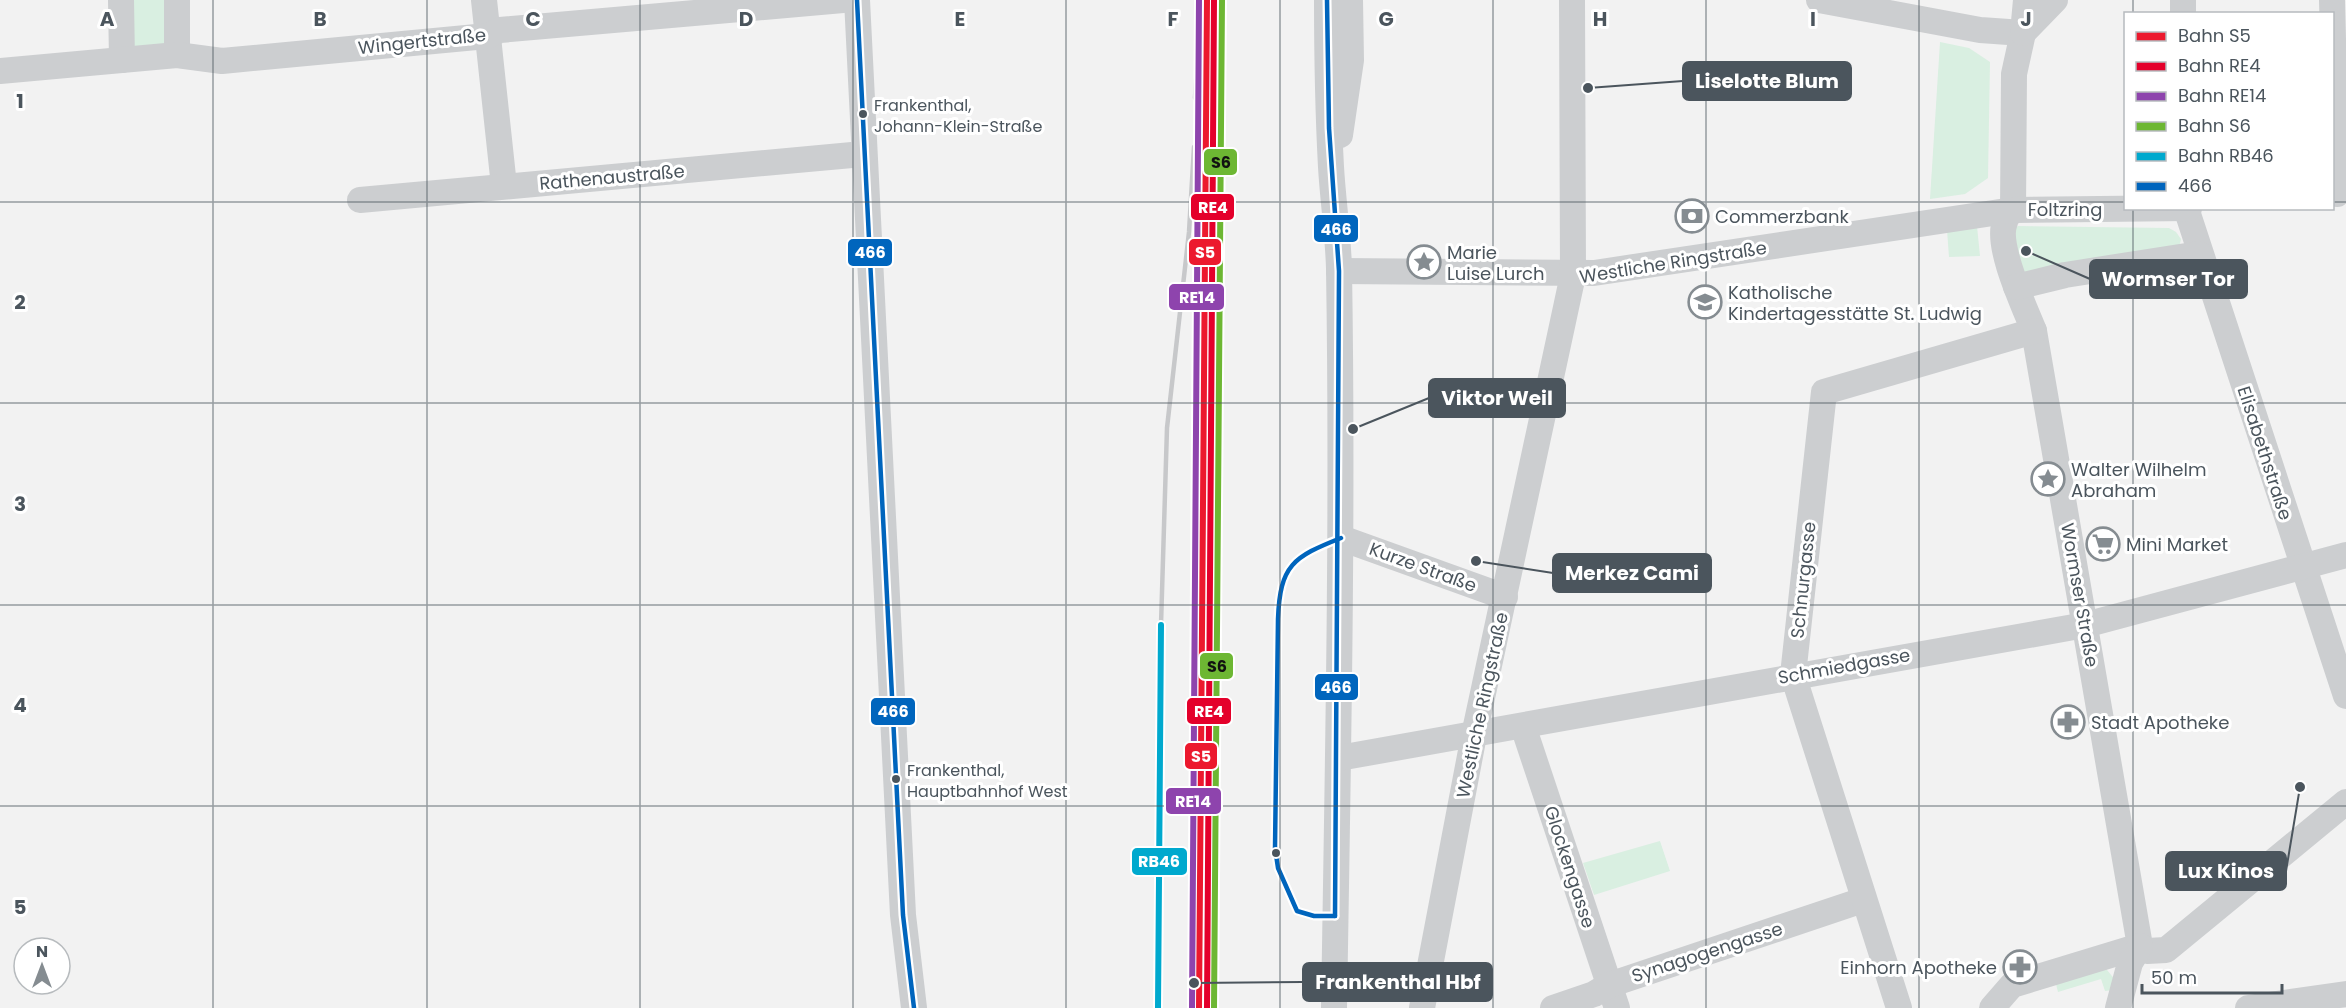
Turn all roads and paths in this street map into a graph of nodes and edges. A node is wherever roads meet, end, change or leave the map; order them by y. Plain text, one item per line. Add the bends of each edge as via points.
1 (121, 0) edge
2 (177, 0) edge
3 (484, 0) edge
4 (843, 0) edge
5 (857, 0) edge
6 (1327, 0) edge
7 (1350, 0) edge
8 (1572, 0) edge
9 (1819, 0) edge
10 (2026, 0) edge
11 (2055, 0) edge
12 (2023, 33) junction
13 (488, 36) junction
14 (177, 55) junction
15 (122, 60) junction
16 (2334, 65) edge
17 (0, 71) edge
18 (863, 154) junction
19 (1331, 171) junction
20 (504, 186) junction
21 (2338, 194) edge
22 (360, 200) dead end
23 (2124, 209) edge
24 (2013, 210) junction
25 (2187, 210) edge
26 (2199, 254) junction
27 (1339, 271) junction
28 (1573, 274) junction
29 (2016, 287) junction
30 (2034, 331) junction
31 (1341, 538) junction
32 (2346, 555) edge
33 (2303, 568) junction
34 (1505, 597) junction
35 (2085, 625) junction
36 (1793, 675) junction
37 (2346, 696) edge
38 (1523, 726) junction
39 (1474, 735) junction
40 (1339, 758) junction
41 (2346, 801) edge
42 (1863, 900) junction
43 (2140, 946) junction
44 (2346, 994) edge
45 (1613, 996) edge
46 (914, 1008) edge
47 (1334, 1008) edge
48 (1422, 1008) edge
49 (1553, 1008) edge
50 (1899, 1008) edge
51 (1992, 1008) edge
52 (2118, 1008) edge
53 (2249, 1008) edge

1 - 15 street
2 - 14 street
3 - 13 street
4 - 13 street, Wingertstraße via 500,30
5 - 18 street
6 - 19 street
7 - 19 street via 1344,116
8 - 28 street
9 - 12 street via 1980,30
10 - 12 street, Wormser Straße
11 - 12 street
12 - 24 street, Wormser Straße via 2014,74
13 - 14 street, Wingertstraße via 222,61
13 - 20 street
14 - 15 street, Wingertstraße
15 - 17 street, Wingertstraße
16 - 21 street
18 - 20 street, Rathenaustraße
18 - 46 street via 903,915
19 - 27 street via 1338,220
20 - 22 street, Rathenaustraße
23 - 24 street, Foltzring
24 - 28 street, Westliche Ringstraße
24 - 29 street, Wormser Straße via 2004,222 2003,233
25 - 26 street, Elisabethstraße
26 - 29 street
26 - 33 street, Elisabethstraße
27 - 28 street
27 - 31 street
28 - 34 street, Westliche Ringstraße
29 - 30 street, Wormser Straße
30 - 35 street, Wormser Straße
30 - 36 street, Schnurgasse via 1824,392
31 - 34 street, Kurze Straße
31 - 40 street
32 - 33 street, Schmiedgasse
33 - 35 street, Schmiedgasse
33 - 37 street, Elisabethstraße
34 - 39 street, Westliche Ringstraße
35 - 36 street, Schmiedgasse
35 - 43 street, Wormser Straße
36 - 38 street, Schmiedgasse
36 - 42 street, Schnurgasse
38 - 39 street, Schmiedgasse
38 - 45 street, Glockengasse
39 - 40 street, Schmiedgasse
39 - 48 street, Westliche Ringstraße
40 - 47 street
41 - 43 street via 2166,950 2147,951
42 - 45 street, Synagogengasse
42 - 50 street, Schnurgasse
43 - 51 street via 2012,985
43 - 52 street via 2130,963
44 - 53 street
45 - 49 street, Synagogengasse via 1594,994

